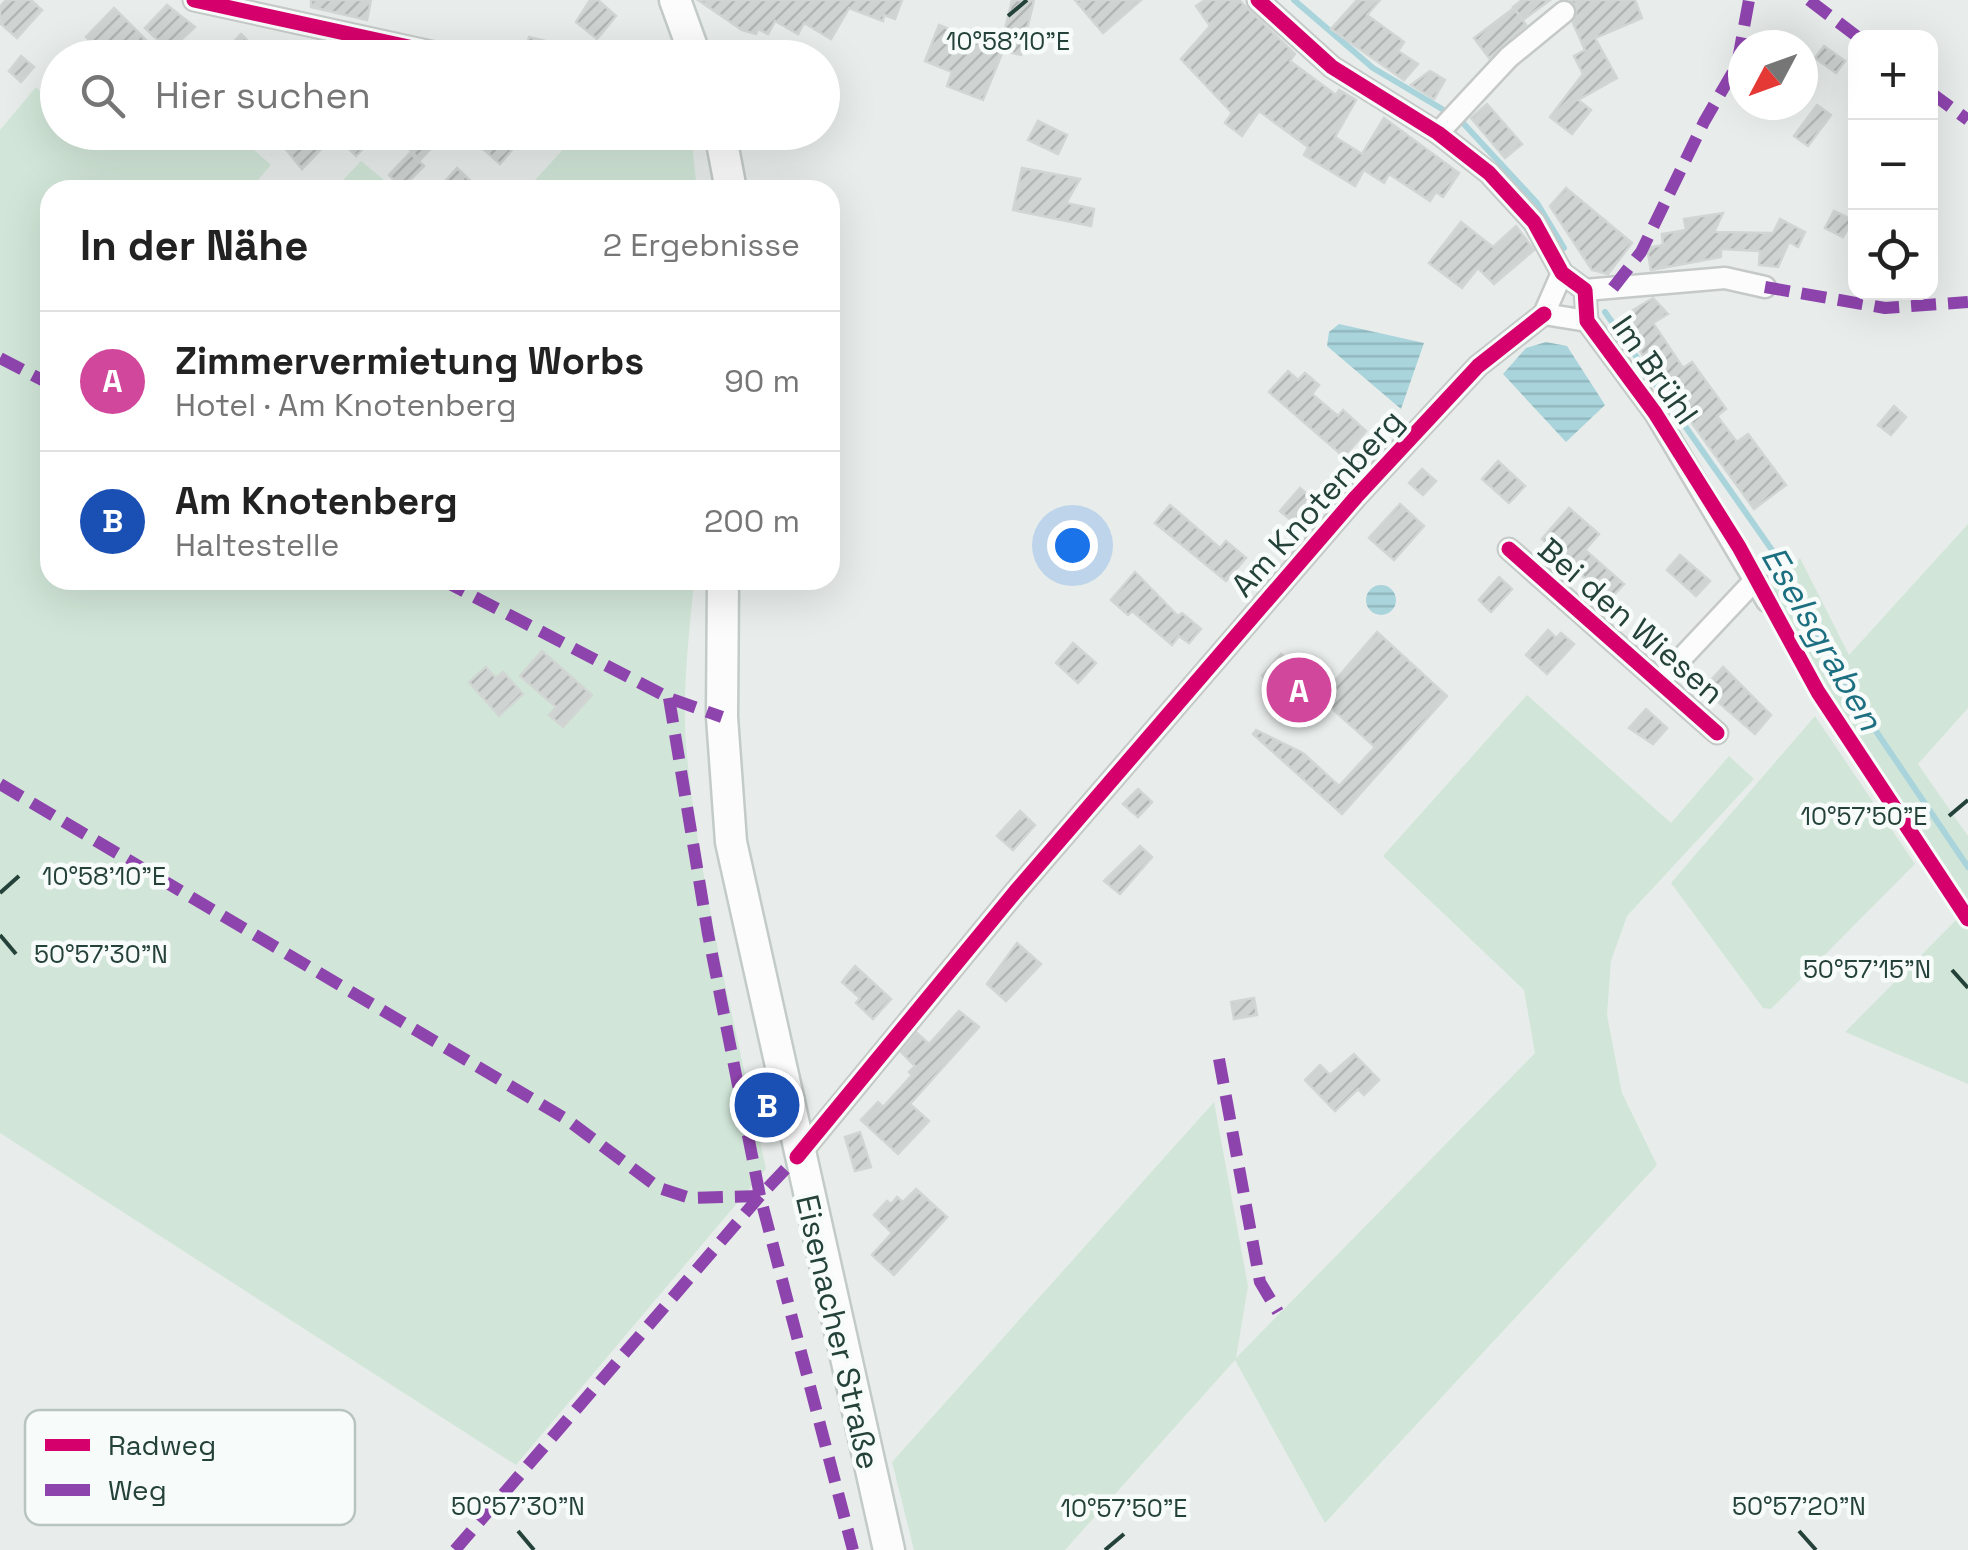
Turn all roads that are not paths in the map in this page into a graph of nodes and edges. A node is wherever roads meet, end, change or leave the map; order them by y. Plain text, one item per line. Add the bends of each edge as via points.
1 (194, 0) edge
2 (675, 0) edge
3 (1258, 0) edge
4 (1564, 12) dead end
5 (376, 40) edge
6 (689, 40) edge
7 (1438, 133) junction
8 (723, 150) edge
9 (729, 180) edge
10 (1562, 273) junction
11 (1765, 287) dead end
12 (1585, 290) junction
13 (1544, 314) junction
14 (1587, 321) junction
15 (1508, 549) dead end
16 (1756, 580) junction
17 (724, 590) edge
18 (1767, 601) dead end
19 (1660, 681) junction
20 (1717, 734) dead end
21 (797, 1157) junction
22 (888, 1550) edge

1 - 5 street
2 - 6 main road
3 - 7 street, Im Brühl via 1332,66
4 - 7 street via 1509,57
7 - 10 street, Im Brühl via 1489,172 1534,222
8 - 9 main road
10 - 12 street, Im Brühl
10 - 13 street
11 - 12 street, Im Brühl via 1725,278
12 - 14 street, Im Brühl
13 - 14 street, Im Brühl
13 - 21 street, Am Knotenberg via 1478,366 1356,498 1016,891
14 - 16 street, Im Brühl via 1655,414
15 - 19 street, Bei den Wiesen
16 - 18 street, Im Brühl
16 - 19 street, Bei den Wiesen
17 - 21 main road, Eisenacher Straße via 722,717 731,842
19 - 20 street, Bei den Wiesen
21 - 22 main road, Eisenacher Straße

